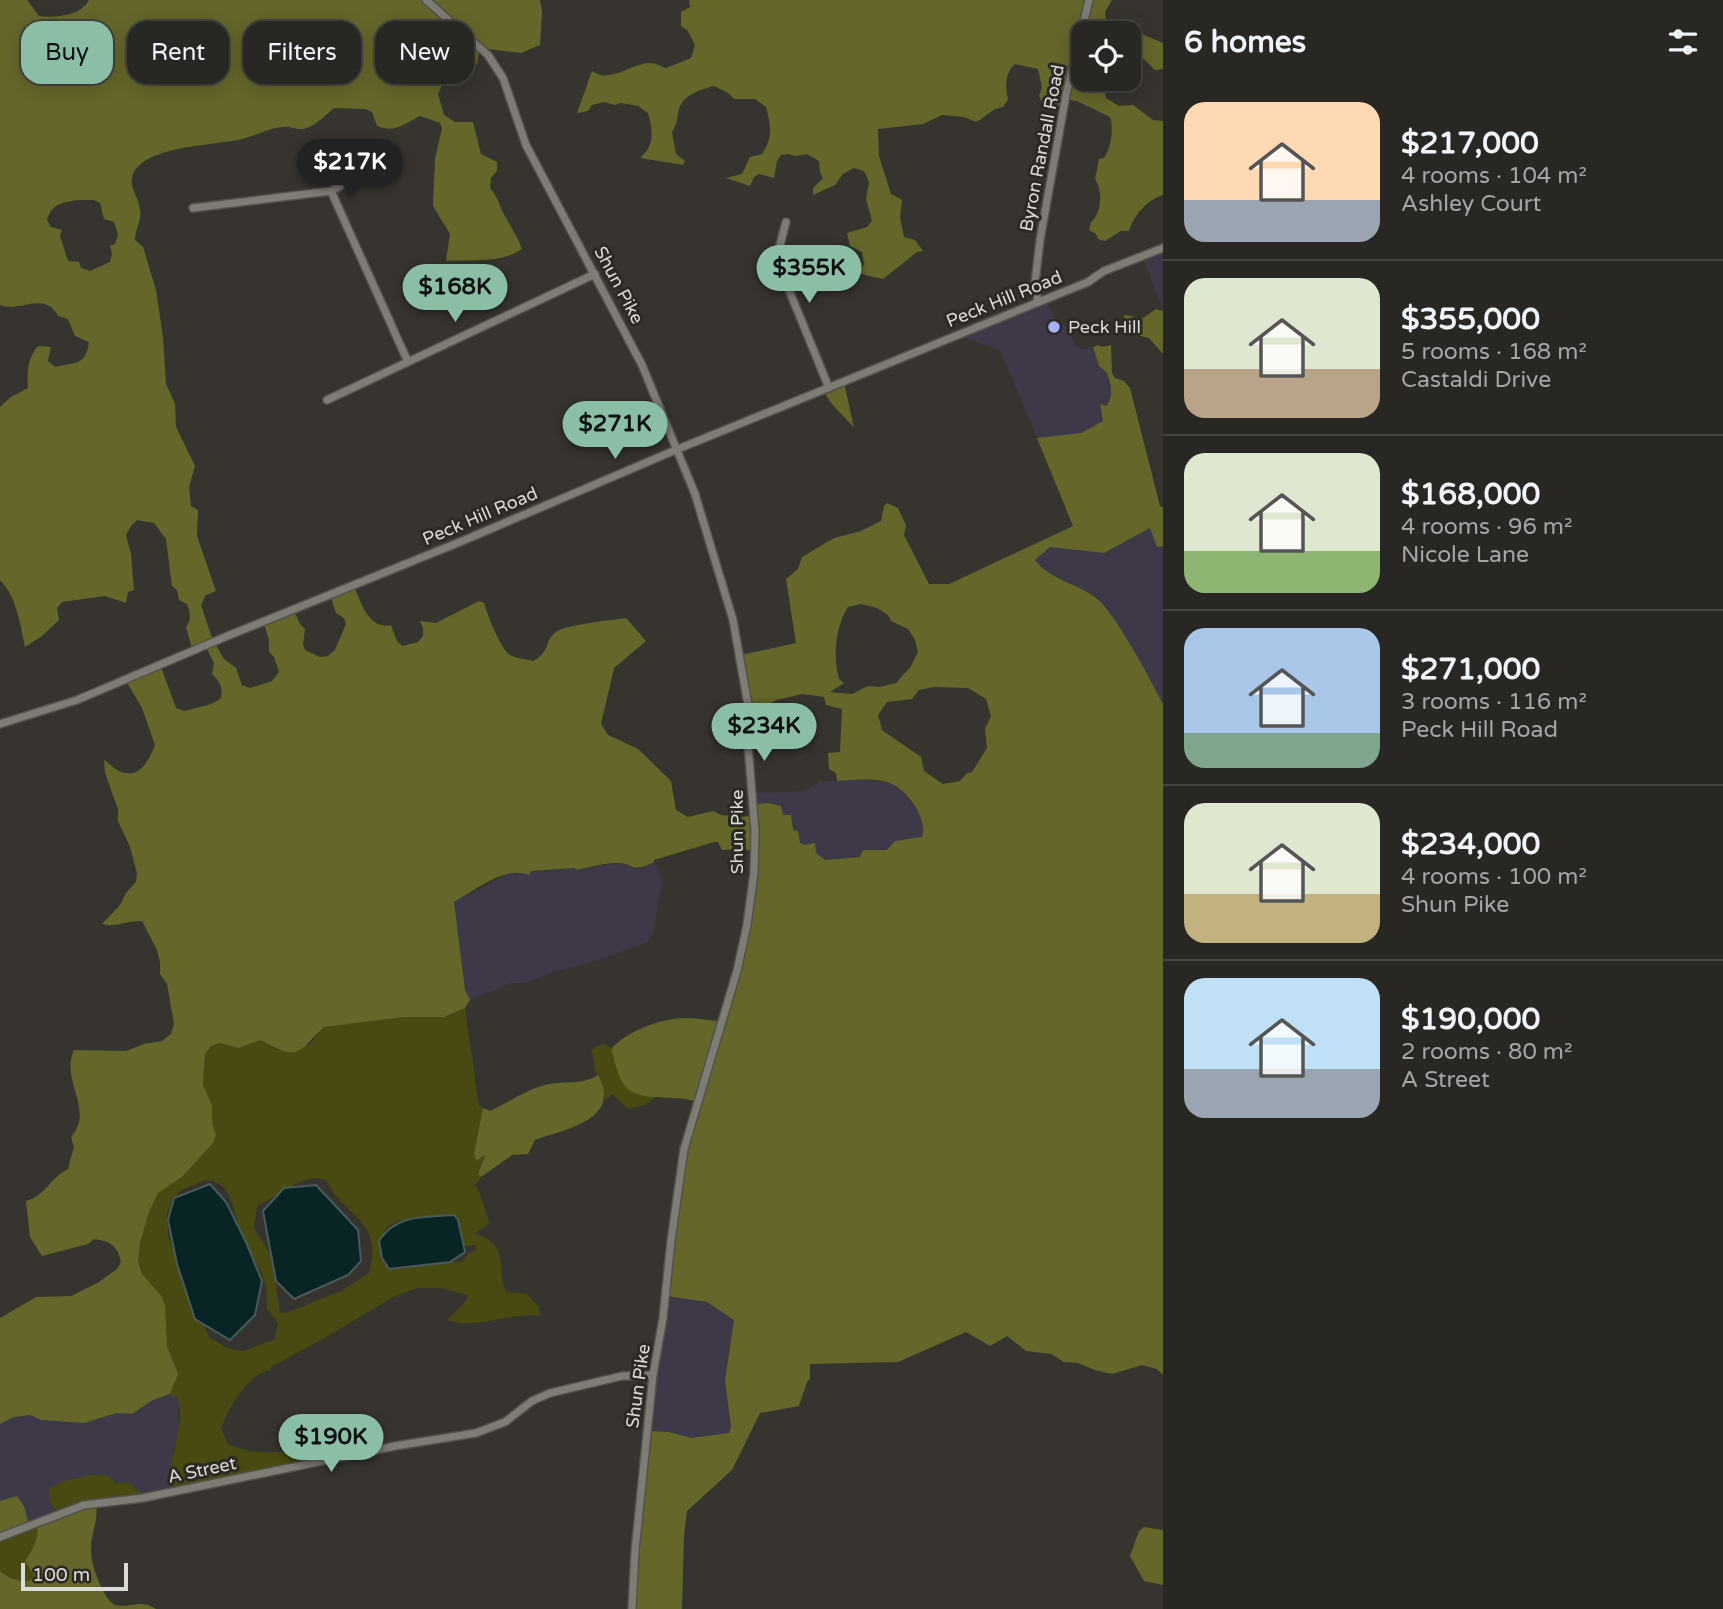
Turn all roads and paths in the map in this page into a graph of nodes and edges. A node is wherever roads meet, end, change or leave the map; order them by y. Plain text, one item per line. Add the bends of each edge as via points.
1 (426, 0) edge
2 (1089, 0) edge
3 (369, 171) dead end
4 (331, 191) junction
5 (193, 208) dead end
6 (786, 222) dead end
7 (1163, 248) edge
8 (595, 274) junction
9 (1038, 302) junction
10 (408, 362) junction
11 (829, 388) junction
12 (327, 400) dead end
13 (678, 449) junction
14 (0, 724) edge
15 (653, 1375) junction
16 (0, 1537) edge
17 (632, 1609) edge

1 - 8 street, Shun Pike via 488,55 503,78 526,145
2 - 9 street, Byron Randall Road via 1066,95 1040,240 1035,283
3 - 4 street
4 - 5 street
4 - 10 street
6 - 11 street via 780,268
7 - 9 street, Peck Hill Road
8 - 10 street
8 - 13 street, Shun Pike
9 - 11 street, Peck Hill Road
10 - 12 street
11 - 13 street, Peck Hill Road
13 - 14 street, Peck Hill Road via 76,700
13 - 15 street, Shun Pike via 733,620 748,705 754,873 737,971 684,1149
15 - 16 street, A Street via 622,1376 550,1393 505,1422 476,1433 135,1500 84,1505
15 - 17 street, Shun Pike

